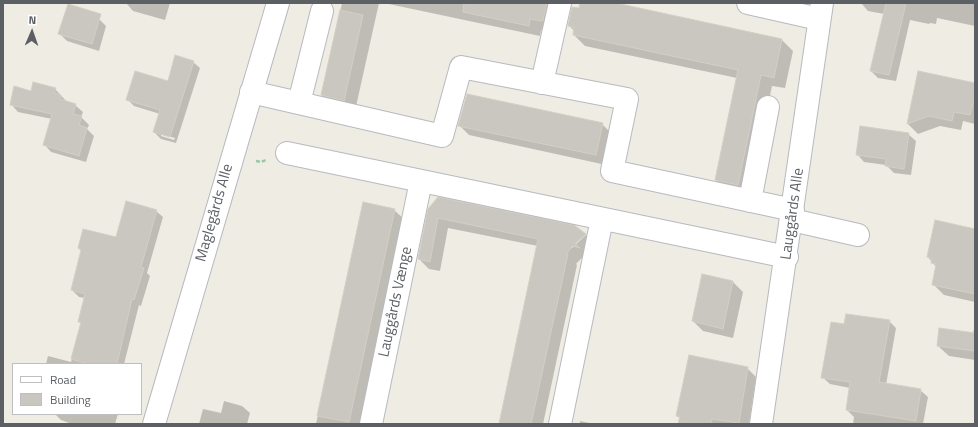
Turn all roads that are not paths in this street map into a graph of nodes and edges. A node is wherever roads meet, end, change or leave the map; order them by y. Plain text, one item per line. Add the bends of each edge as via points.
1 (278, 3) edge
2 (560, 3) edge
3 (748, 3) edge
4 (770, 5) edge
5 (322, 11) dead end
6 (821, 11) edge
7 (542, 83) junction
8 (251, 92) junction
9 (299, 103) junction
10 (768, 107) dead end
11 (287, 153) road end
12 (422, 181) junction
13 (750, 201) junction
14 (792, 215) junction
15 (602, 219) junction
16 (858, 235) dead end
17 (787, 257) junction
18 (154, 424) edge
19 (371, 424) edge
20 (560, 424) edge
21 (761, 424) edge

1 - 8 street, Maglegårds Alle
2 - 7 street
3 - 4 street
4 - 6 street
5 - 9 street
6 - 14 street, Lauggårds Alle
7 - 9 street via 461,67 442,136
7 - 13 street via 627,99 612,171
8 - 9 street
8 - 18 street, Maglegårds Alle
10 - 13 street
11 - 12 street
12 - 15 street
12 - 19 street, Lauggårds Vænge
13 - 14 street
14 - 16 street
14 - 17 street, Lauggårds Alle
15 - 17 street
15 - 20 street
17 - 21 street, Lauggårds Alle

